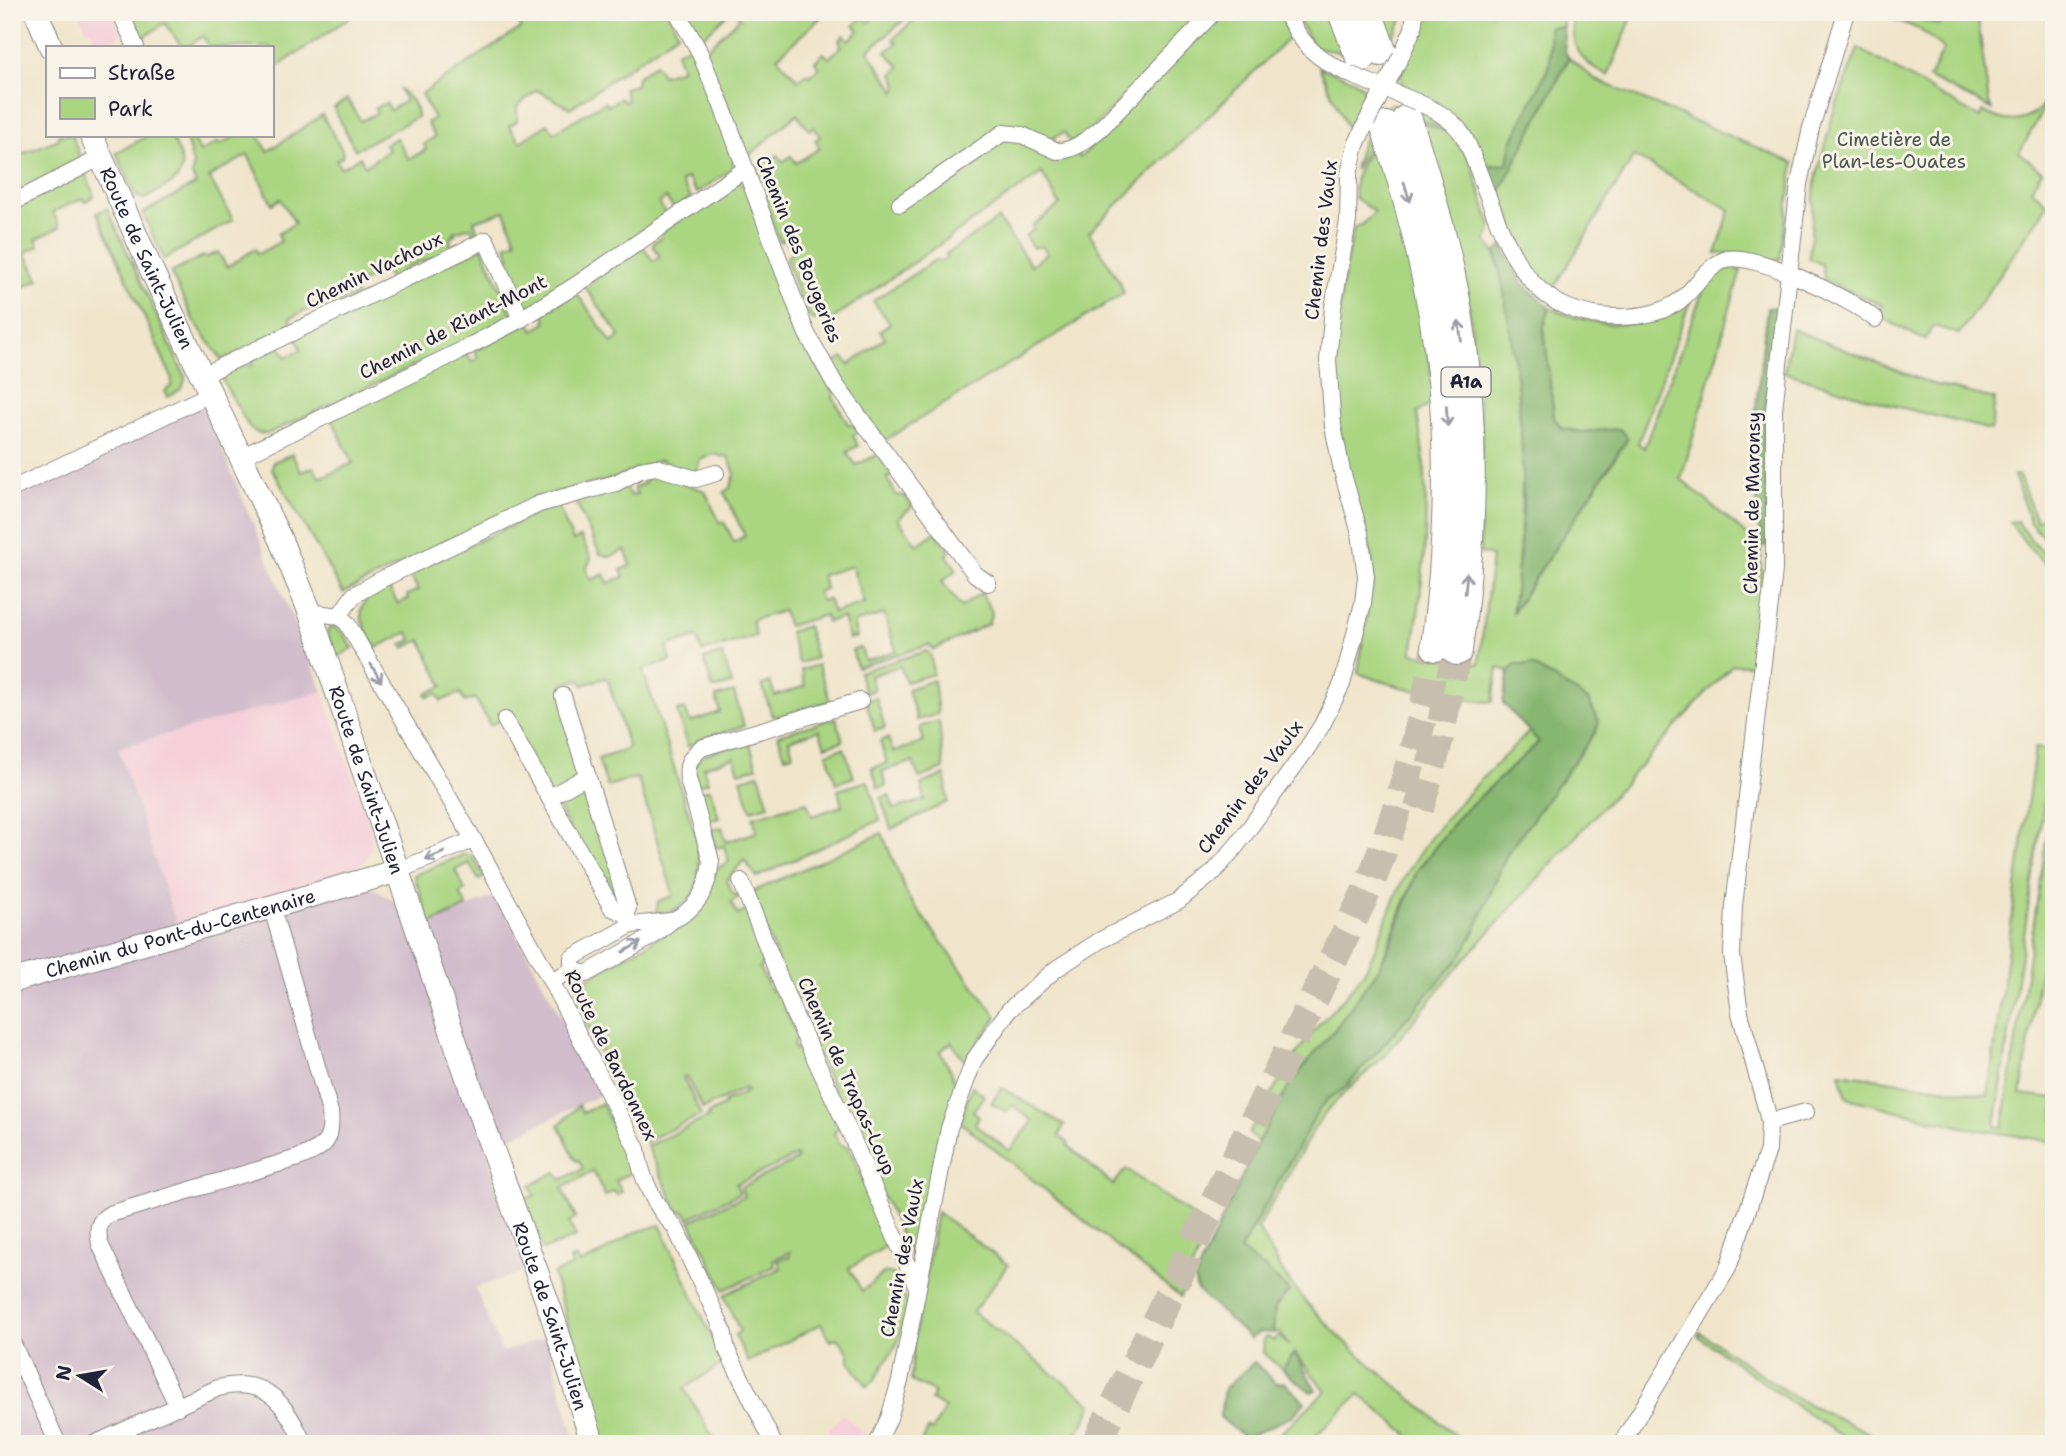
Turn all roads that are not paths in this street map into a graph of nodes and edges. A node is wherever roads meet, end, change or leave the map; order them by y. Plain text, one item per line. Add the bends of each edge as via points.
1 (36, 12) edge
2 (120, 12) edge
3 (677, 12) edge
4 (1214, 12) edge
5 (1286, 12) edge
6 (1343, 12) edge
7 (1367, 12) edge
8 (1415, 12) edge
9 (1846, 12) edge
10 (51, 46) edge
11 (136, 46) edge
12 (1373, 60) junction
13 (1384, 88) junction
14 (1394, 118) junction
15 (91, 136) edge
16 (90, 163) dead end
17 (744, 170) junction
18 (12, 203) edge
19 (900, 204) dead end
20 (1789, 274) junction
21 (1875, 318) dead end
22 (521, 319) junction
23 (206, 385) junction
24 (241, 457) junction
25 (716, 473) dead end
26 (12, 489) edge
27 (988, 583) dead end
28 (310, 612) junction
29 (340, 616) junction
30 (1447, 648) tunnel mouth
31 (563, 696) dead end
32 (860, 701) dead end
33 (505, 720) dead end
34 (587, 776) junction
35 (550, 797) junction
36 (383, 829) junction
37 (473, 840) junction
38 (397, 871) junction
39 (741, 881) dead end
40 (347, 887) junction
41 (272, 908) junction
42 (629, 920) junction
43 (671, 921) junction
44 (572, 964) junction
45 (12, 981) edge
46 (551, 981) junction
47 (1806, 1112) dead end
48 (1769, 1122) junction
49 (917, 1287) junction
50 (12, 1342) edge
51 (178, 1407) junction
52 (58, 1444) edge
53 (94, 1444) edge
54 (304, 1444) edge
55 (593, 1444) edge
56 (774, 1444) edge
57 (877, 1444) edge
58 (1621, 1444) edge

1 - 10 main road
2 - 11 street
3 - 17 street, Chemin des Bougeries via 698,49
4 - 19 street via 1080,144 1057,151 1022,135 1003,133
5 - 12 street via 1293,28 1325,63
6 - 12 highway
7 - 12 highway
8 - 12 street, Chemin des Vaulx via 1413,29
9 - 20 street, Chemin de Maronsy via 1804,158
12 - 13 street, Chemin des Vaulx, bridge
12 - 13 street, bridge
13 - 14 street, bridge
13 - 14 street, Chemin des Vaulx, bridge
14 - 20 street via 1441,113 1454,124 1466,140 1520,266 1558,304 1600,316 1646,314 1675,304 1709,269 1726,259 1743,258
14 - 30 highway, A1a via 1436,215 1466,378 1470,527 1465,598
14 - 49 street, Chemin des Vaulx via 1353,152 1328,360 1334,426 1366,576 1342,684 1295,767 1214,872 1178,901 1099,941 1056,969 1014,1005 986,1040 967,1074 949,1128
15 - 23 main road, Route de Saint-Julien
16 - 18 street
17 - 22 street, Chemin de Riant-Mont
17 - 27 street, Chemin des Bougeries via 806,332 835,384 975,574
20 - 21 street
20 - 48 street, Chemin de Maronsy via 1774,409 1774,570 1732,932 1740,1013
22 - 23 street, Chemin Vachoux via 486,240
22 - 24 street, Chemin de Riant-Mont
23 - 24 main road, Route de Saint-Julien
23 - 26 street
24 - 28 main road, Route de Saint-Julien
25 - 29 street via 696,479 656,467 539,504 382,579 354,595
28 - 29 street
28 - 36 main road, Route de Saint-Julien
29 -> 37 street, Route de Bardonnex
31 - 34 street
32 - 43 street via 701,748 691,758 686,766 688,779 710,872 694,907
33 - 35 street
34 - 35 street
34 - 42 street
35 - 42 street via 612,908
36 - 38 main road, Route de Saint-Julien
36 - 40 main road, Chemin du Pont-du-Centenaire via 368,871
37 -> 38 street
37 - 46 street, Route de Bardonnex
38 - 40 main road, Chemin du Pont-du-Centenaire
38 - 55 main road, Route de Saint-Julien
39 - 49 street, Chemin de Trapas-Loup via 794,1014
40 - 41 main road, Chemin du Pont-du-Centenaire
41 - 45 main road, Chemin du Pont-du-Centenaire
41 - 51 street via 330,1112 327,1141 298,1158 110,1214 98,1226 100,1244
42 - 43 street
42 - 44 street
44 -> 43 street via 586,974
44 - 46 street
46 - 56 street, Route de Bardonnex via 637,1149 639,1165 664,1217 675,1227 723,1331 727,1350
47 - 48 street
48 - 58 street, Chemin de Maronsy via 1766,1159 1728,1268
49 - 57 street, Chemin des Vaulx via 900,1381
50 - 52 street
51 - 53 street
51 - 54 street via 218,1388 254,1387 283,1404

